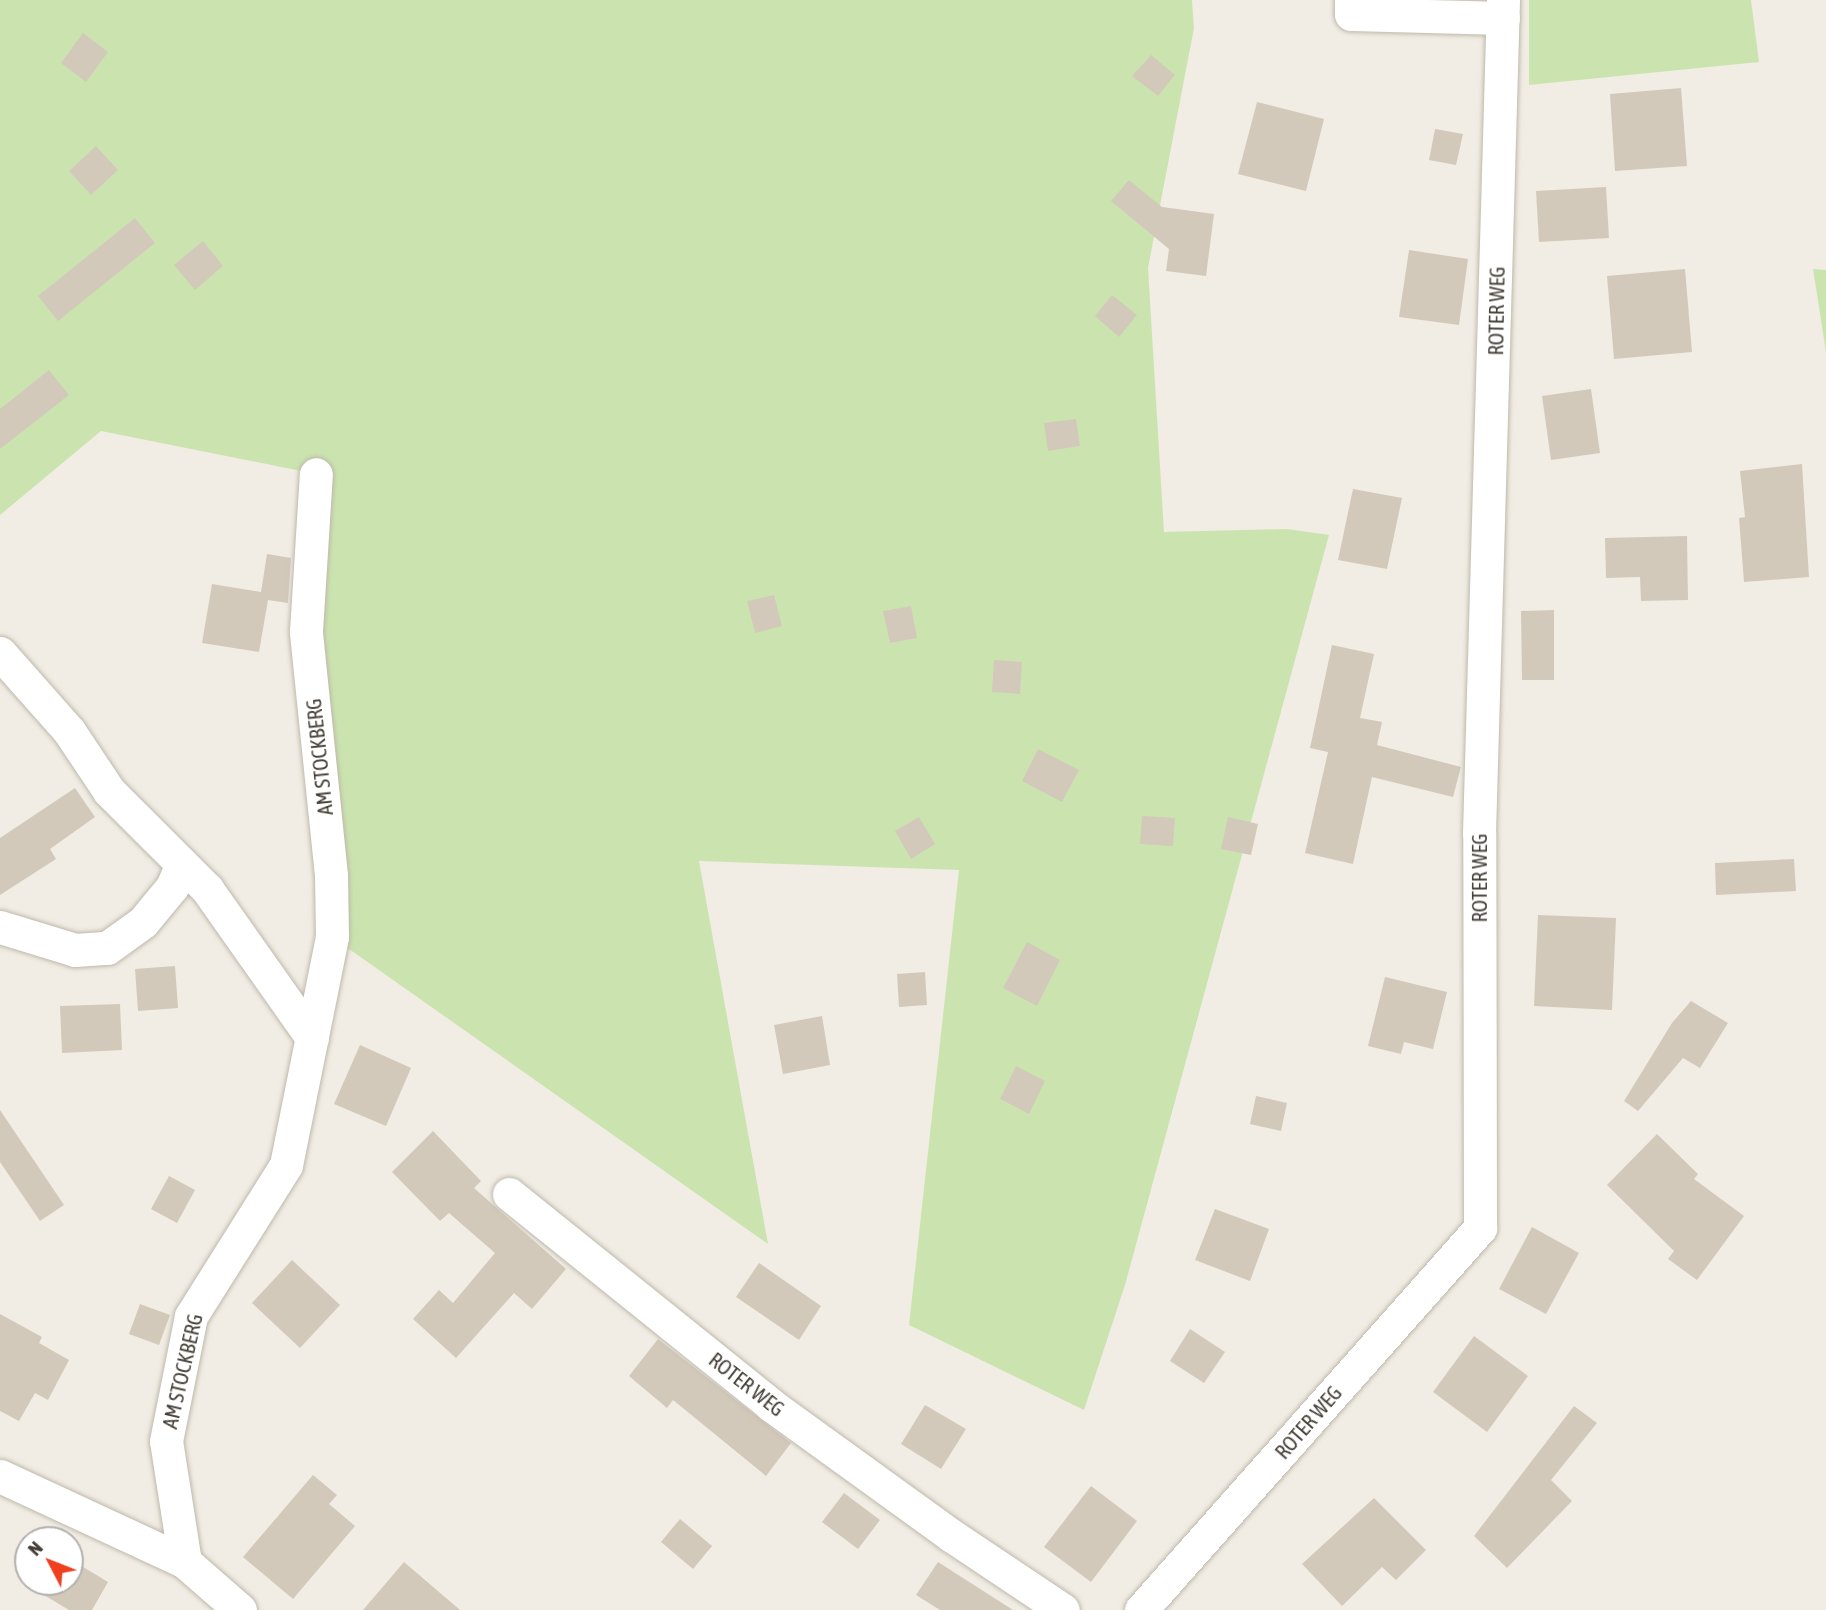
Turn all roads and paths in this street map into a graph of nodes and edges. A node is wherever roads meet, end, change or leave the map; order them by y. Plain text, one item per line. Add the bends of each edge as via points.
1 (1350, 0) edge
2 (1503, 9) edge
3 (316, 474) dead end
4 (0, 653) edge
5 (182, 864) junction
6 (0, 927) edge
7 (312, 1038) junction
8 (509, 1194) dead end
9 (0, 1476) edge
10 (185, 1562) junction
11 (240, 1610) edge
12 (1063, 1610) edge
13 (1141, 1610) edge

1 - 2 street, ROTER WEG via 1351,13
2 - 13 street, ROTER WEG via 1479,833 1480,1228
3 - 7 street, AM STOCKBERG via 306,631 331,875 332,937
4 - 5 street via 69,731 109,791
5 - 6 street via 172,887 143,922 107,948 75,950
5 - 7 street via 207,889
7 - 10 street, AM STOCKBERG via 285,1165 191,1316 166,1441
8 - 12 street, ROTER WEG via 771,1405 951,1536
9 - 10 street
10 - 11 street

